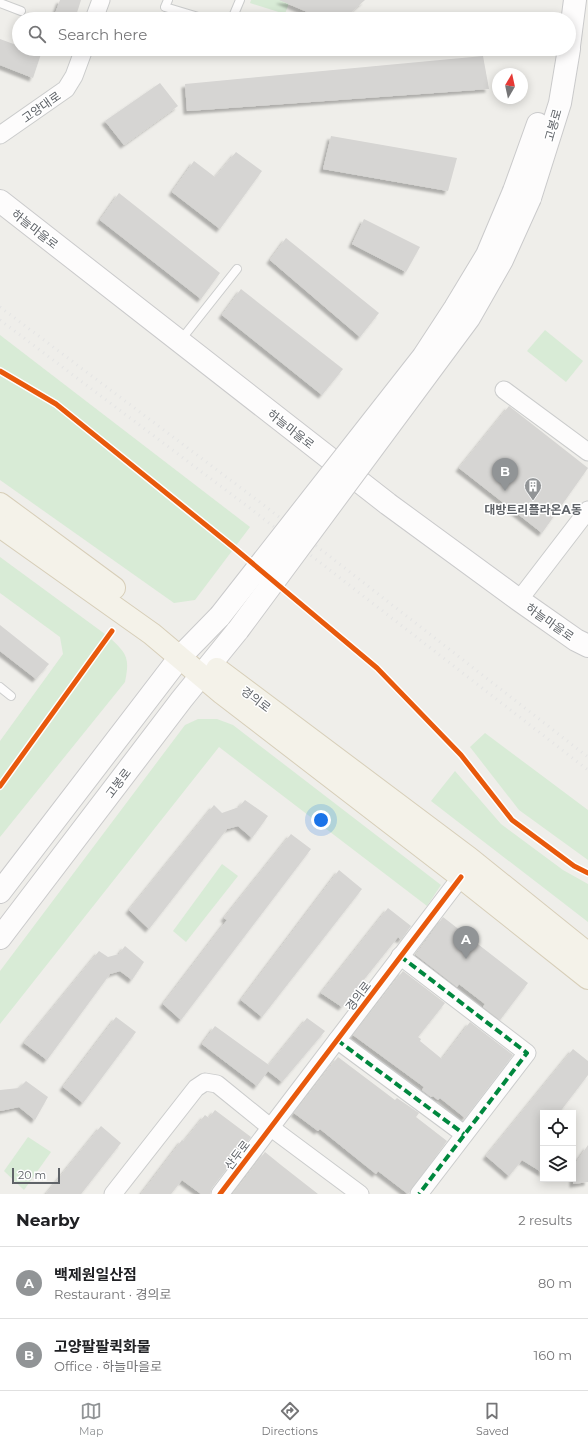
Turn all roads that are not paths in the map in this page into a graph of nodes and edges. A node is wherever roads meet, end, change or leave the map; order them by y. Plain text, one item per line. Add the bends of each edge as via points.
1 (101, 0) edge
2 (168, 0) edge
3 (240, 0) edge
4 (564, 0) edge
5 (575, 0) edge
6 (0, 2) edge
7 (21, 11) dead end
8 (97, 12) edge
9 (182, 12) edge
10 (235, 12) edge
11 (562, 12) edge
12 (573, 12) edge
13 (81, 56) edge
14 (556, 56) edge
15 (568, 56) edge
16 (0, 135) edge
17 (522, 195) junction
18 (0, 201) edge
19 (237, 269) dead end
20 (179, 341) junction
21 (504, 390) dead end
22 (588, 452) edge
23 (0, 504) edge
24 (588, 510) edge
25 (0, 526) edge
26 (519, 600) junction
27 (588, 646) edge
28 (185, 652) junction
29 (207, 670) junction
30 (0, 687) edge
31 (11, 696) dead end
32 (461, 877) junction
33 (0, 892) edge
34 (0, 938) edge
35 (588, 954) edge
36 (400, 956) junction
37 (588, 978) edge
38 (337, 1040) junction
39 (270, 1127) junction
40 (464, 1134) junction
41 (113, 1194) edge
42 (220, 1194) edge
43 (360, 1194) edge
44 (418, 1194) edge

1 - 8 street
2 - 9 lane via 165,7
3 - 10 lane
4 - 11 main road
5 - 12 main road
6 - 7 lane
13 - 16 street, 고양대로 via 66,89
14 - 17 main road, 고봉로
15 - 17 main road, 고봉로 via 560,103
17 - 28 main road, bridge via 423,357 220,616
17 - 29 main road, 고봉로, bridge via 502,260 469,318
18 - 20 main road, 하늘마을로
19 - 20 lane
20 - 26 main road, 하늘마을로 via 388,504
21 - 22 street
23 - 28 main road, 경의로
24 - 26 street
25 - 28 main road, 경의로 via 152,634
26 - 27 main road, 하늘마을로
28 - 29 main road, 경의로
28 - 33 main road
29 - 32 main road, 경의로
29 - 34 main road, 고봉로 via 182,699
29 - 35 main road, 경의로 via 469,858
30 - 31 lane
32 - 36 street, 경의로
32 - 37 main road, 경의로
36 - 38 street, 경의로
36 - 40 street via 527,1053
38 - 39 street, 경의로
38 - 40 street
39 - 41 street via 217,1084 205,1082 196,1088
39 - 42 street, 산두로
39 - 43 street
40 - 44 street

